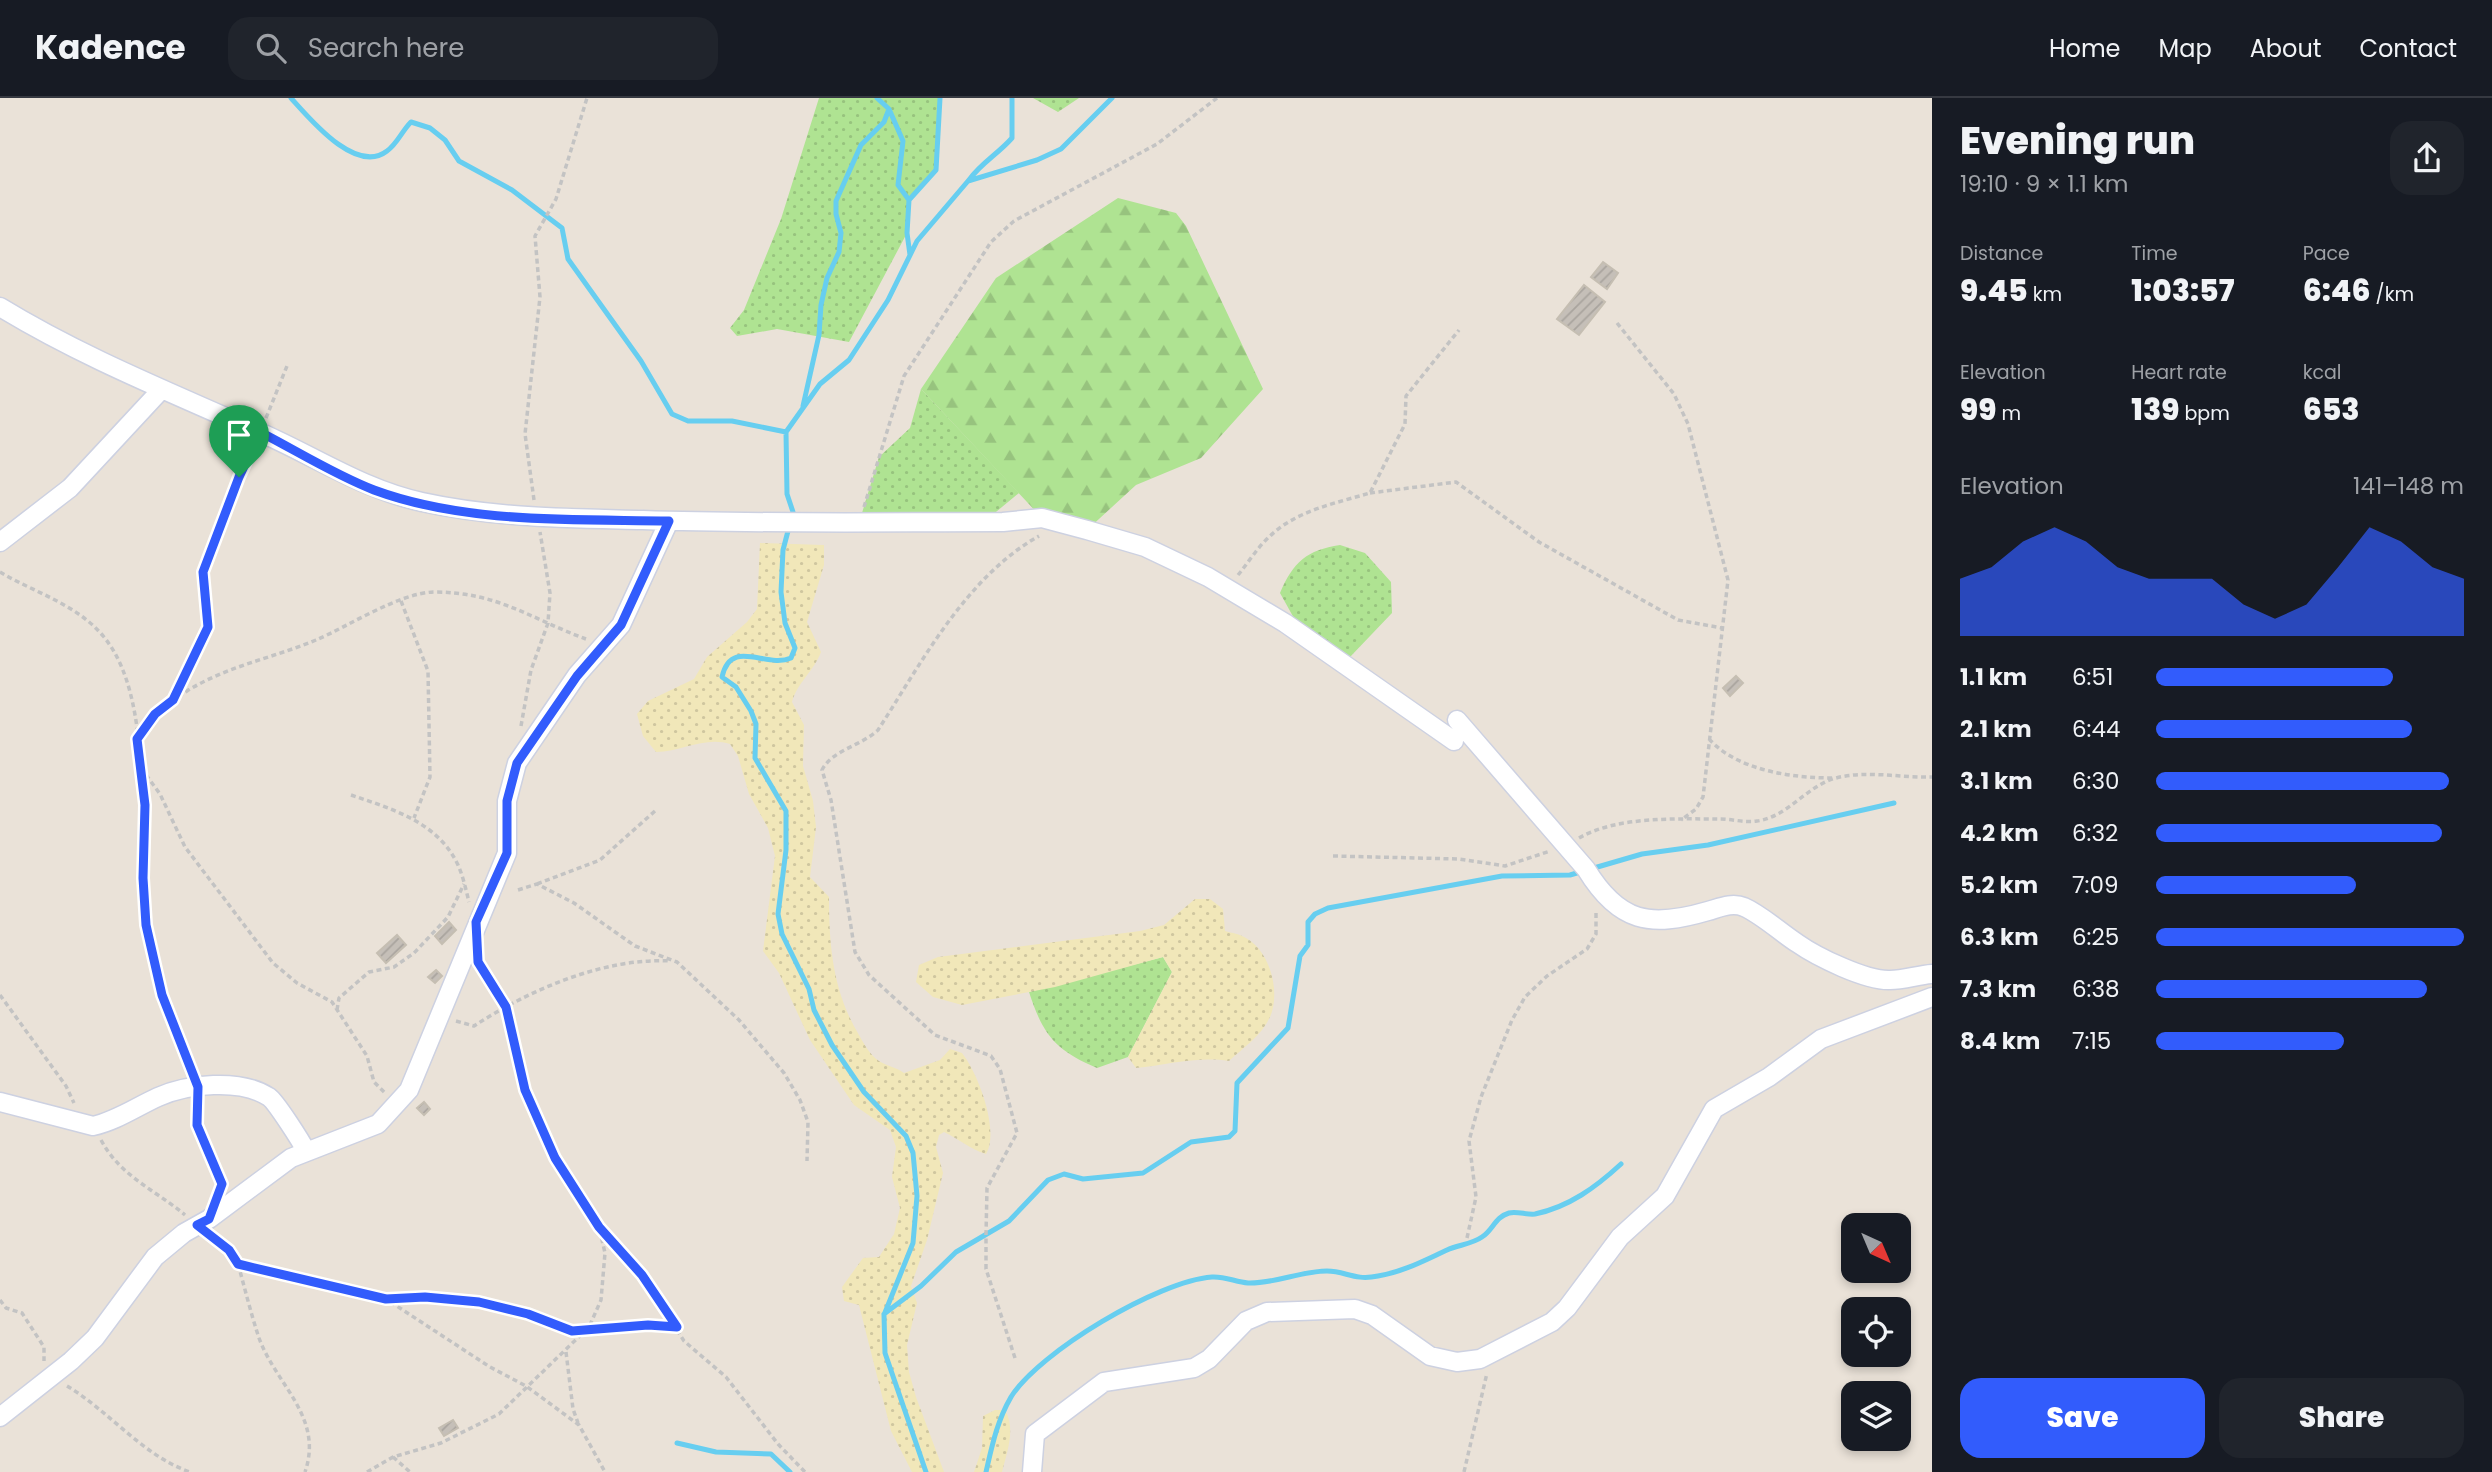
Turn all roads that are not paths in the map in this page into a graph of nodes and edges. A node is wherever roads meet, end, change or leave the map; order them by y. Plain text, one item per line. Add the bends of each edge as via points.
1 (0, 307) edge
2 (161, 390) junction
3 (669, 521) junction
4 (0, 541) edge
5 (1457, 720) dead end
6 (1454, 741) dead end
7 (1932, 974) edge
8 (1932, 987) edge
9 (1924, 1000) edge
10 (0, 1102) edge
11 (306, 1151) junction
12 (0, 1417) edge
13 (1032, 1472) edge

1 - 2 street via 50,338
2 - 3 street via 260,432 374,490 466,511
2 - 4 street via 70,488
3 - 6 street via 1003,522 1042,518 1062,523 1145,547 1227,588
3 - 11 street via 621,625 570,685 517,763 507,801 507,853 409,1090 378,1124
5 - 7 street via 1597,887 1625,912 1645,921 1678,920 1729,905 1743,907 1806,950 1870,978 1890,981
8 - 9 street
9 - 13 street via 1821,1039 1714,1109 1665,1196 1620,1237 1552,1322 1480,1359 1457,1362 1430,1356 1372,1315 1355,1309 1267,1312 1246,1321 1194,1368 1104,1382 1035,1434
10 - 11 street via 93,1126 161,1096 198,1087 240,1088 270,1098
11 - 12 street via 155,1257 95,1338

